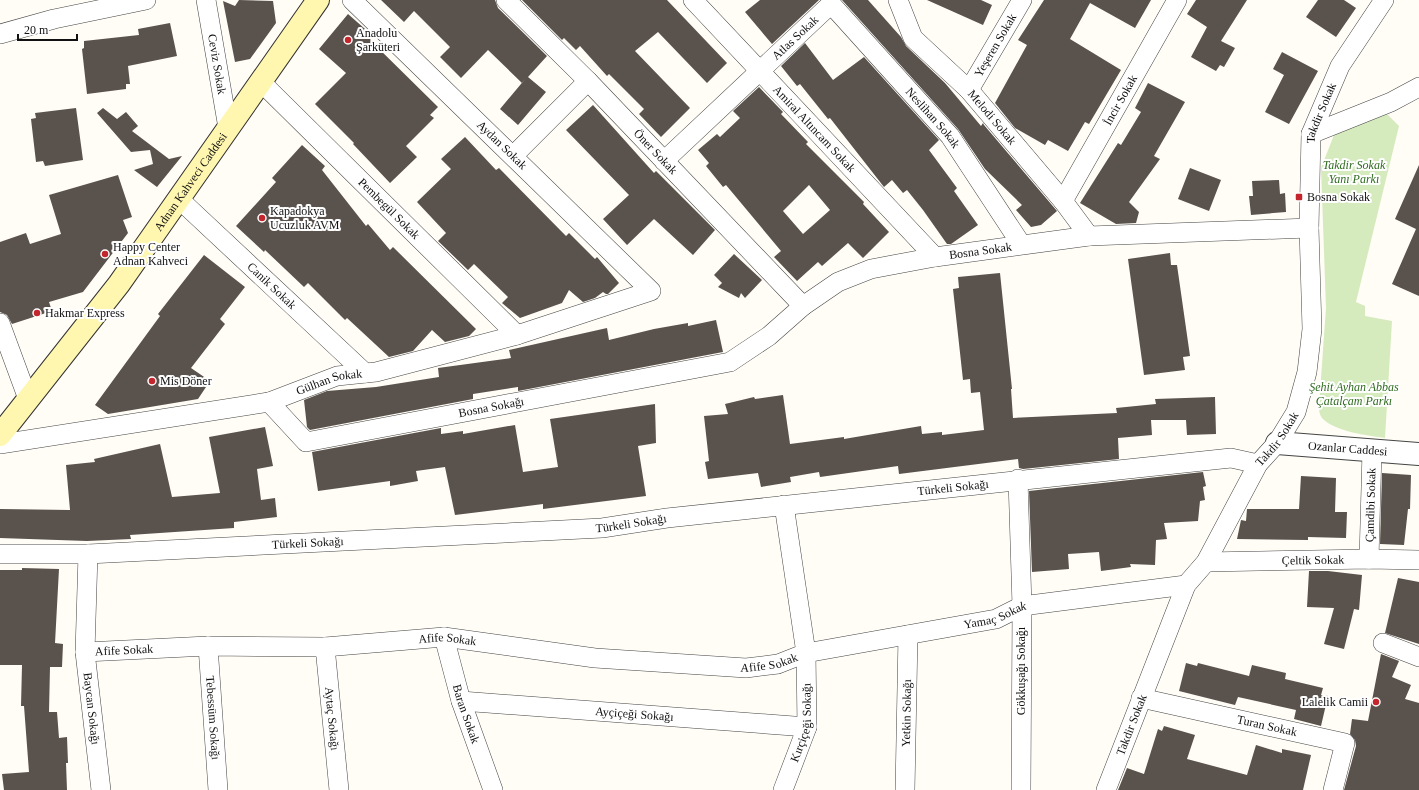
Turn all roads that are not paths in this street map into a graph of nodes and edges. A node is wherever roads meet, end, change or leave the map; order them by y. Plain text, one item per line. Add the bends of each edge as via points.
1 (146, 0) edge
2 (206, 0) edge
3 (318, 0) edge
4 (352, 0) edge
5 (506, 0) edge
6 (693, 0) edge
7 (898, 0) edge
8 (1022, 0) edge
9 (1177, 0) edge
10 (1384, 0) edge
11 (831, 4) joint
12 (99, 5) edge
13 (0, 34) edge
14 (759, 71) junction
15 (588, 81) junction
16 (261, 82) junction
17 (1419, 87) edge
18 (969, 90) junction
19 (228, 128) junction
20 (1311, 134) junction
21 (513, 156) junction
22 (664, 162) junction
23 (179, 199) junction
24 (1063, 201) junction
25 (1309, 228) junction
26 (1089, 236) junction
27 (1021, 244) junction
28 (935, 257) junction
29 (651, 291) joint
30 (803, 306) junction
31 (0, 323) edge
32 (517, 335) junction
33 (730, 362) joint
34 (365, 373) junction
35 (28, 399) junction
36 (269, 402) junction
37 (0, 435) edge
38 (0, 444) edge
39 (1277, 444) junction
40 (1372, 451) junction
41 (1419, 454) edge
42 (1258, 464) junction
43 (1018, 479) junction
44 (784, 505) junction
45 (0, 554) edge
46 (88, 554) junction
47 (1369, 559) junction
48 (1419, 560) edge
49 (1206, 562) junction
50 (1186, 585) junction
51 (1022, 606) junction
52 (908, 635) junction
53 (444, 637) junction
54 (1383, 643) dead end
55 (208, 646) junction
56 (325, 647) junction
57 (85, 652) junction
58 (806, 653) junction
59 (1419, 657) edge
60 (1141, 698) junction
61 (461, 701) junction
62 (807, 726) junction
63 (101, 790) edge
64 (218, 790) edge
65 (339, 790) edge
66 (494, 790) edge
67 (783, 790) edge
68 (905, 790) edge
69 (1021, 790) edge
70 (1106, 790) edge
71 (1333, 790) edge

1 - 12 street
2 - 19 street, Ceviz Sokak
3 - 16 main road, Adnan Kahveci Caddesi
4 - 21 street, Aydan Sokak
5 - 15 street, Öner Sokak
6 - 14 street, Amiral Altıncam Sokak
7 - 18 street, Melodi Sokak via 913,38
8 - 18 street, Yeşeren Sokak
9 - 24 street, İncir Sokak
10 - 20 street, Takdir Sokak via 1340,66
11 - 14 street, Atlas Sokak
11 - 27 street, Neslihan Sokak via 950,136
12 - 13 street
14 - 22 street, Atlas Sokak
14 - 28 street, Amiral Altıncam Sokak
15 - 21 street
15 - 22 street, Öner Sokak
16 - 19 main road, Adnan Kahveci Caddesi
16 - 32 street, Pembegül Sokak
17 - 20 street via 1391,102
18 - 24 street, Melodi Sokak
19 - 23 main road, Adnan Kahveci Caddesi
20 - 25 street, Takdir Sokak
21 - 29 street, Aydan Sokak
22 - 30 street, Öner Sokak
23 - 34 street, Canik Sokak
23 - 35 main road, Adnan Kahveci Caddesi via 119,284
24 - 26 street, Melodi Sokak
25 - 26 street, Bosna Sokak
25 - 39 street, Takdir Sokak via 1312,329 1308,372 1296,412
26 - 27 street, Bosna Sokak
27 - 28 street, Bosna Sokak
28 - 30 street, Bosna Sokak via 871,269 838,282
29 - 32 street, Gülhan Sokak
30 - 33 street, Bosna Sokak via 769,336
31 - 35 street
32 - 34 street, Gülhan Sokak
33 - 36 street, Bosna Sokağı via 306,442
34 - 36 street, Gülhan Sokak via 337,376
35 - 37 main road, Adnan Kahveci Caddesi
36 - 38 street, Gülhan Sokak
39 - 40 street, Ozanlar Caddesi
39 - 42 street, Takdir Sokak
40 - 41 street, Ozanlar Caddesi
40 - 47 street, Çamdibi Sokak
42 - 43 street, Türkeli Sokağı via 1231,458
42 - 49 street, Takdir Sokak
43 - 44 street, Türkeli Sokağı
43 - 51 street, Gökkuşağı Sokağı
44 - 46 street, Türkeli Sokağı via 602,528
44 - 58 street, Kırçiçeği Sokağı
45 - 46 street, Türkeli Sokağı
46 - 57 street, Baycan Sokağı
47 - 48 street, Çeltik Sokak
47 - 49 street, Çeltik Sokak
49 - 50 street, Takdir Sokak
50 - 51 street, Yamaç Sokak
50 - 60 street, Takdir Sokak
51 - 52 street, Yamaç Sokak via 996,619
51 - 69 street, Gökkuşağı Sokağı
52 - 58 street, Yamaç Sokak
52 - 68 street, Yetkin Sokağı
53 - 56 street, Afife Sokak
53 - 58 street, Afife Sokak via 595,658 746,668 778,664
53 - 61 street, Baran Sokak
54 - 59 street
55 - 56 street, Afife Sokak
55 - 57 street, Afife Sokak
55 - 64 street, Tebessüm Sokağı
56 - 65 street, Aytaç Sokağı
57 - 63 street, Baycan Sokağı
58 - 62 street, Kırçiçeği Sokağı
60 - 70 street, Takdir Sokak
60 - 71 street, Turan Sokak via 1345,743
61 - 62 street, Ayçiçeği Sokağı
61 - 66 street, Baran Sokak
62 - 67 street, Kırçiçeği Sokağı

